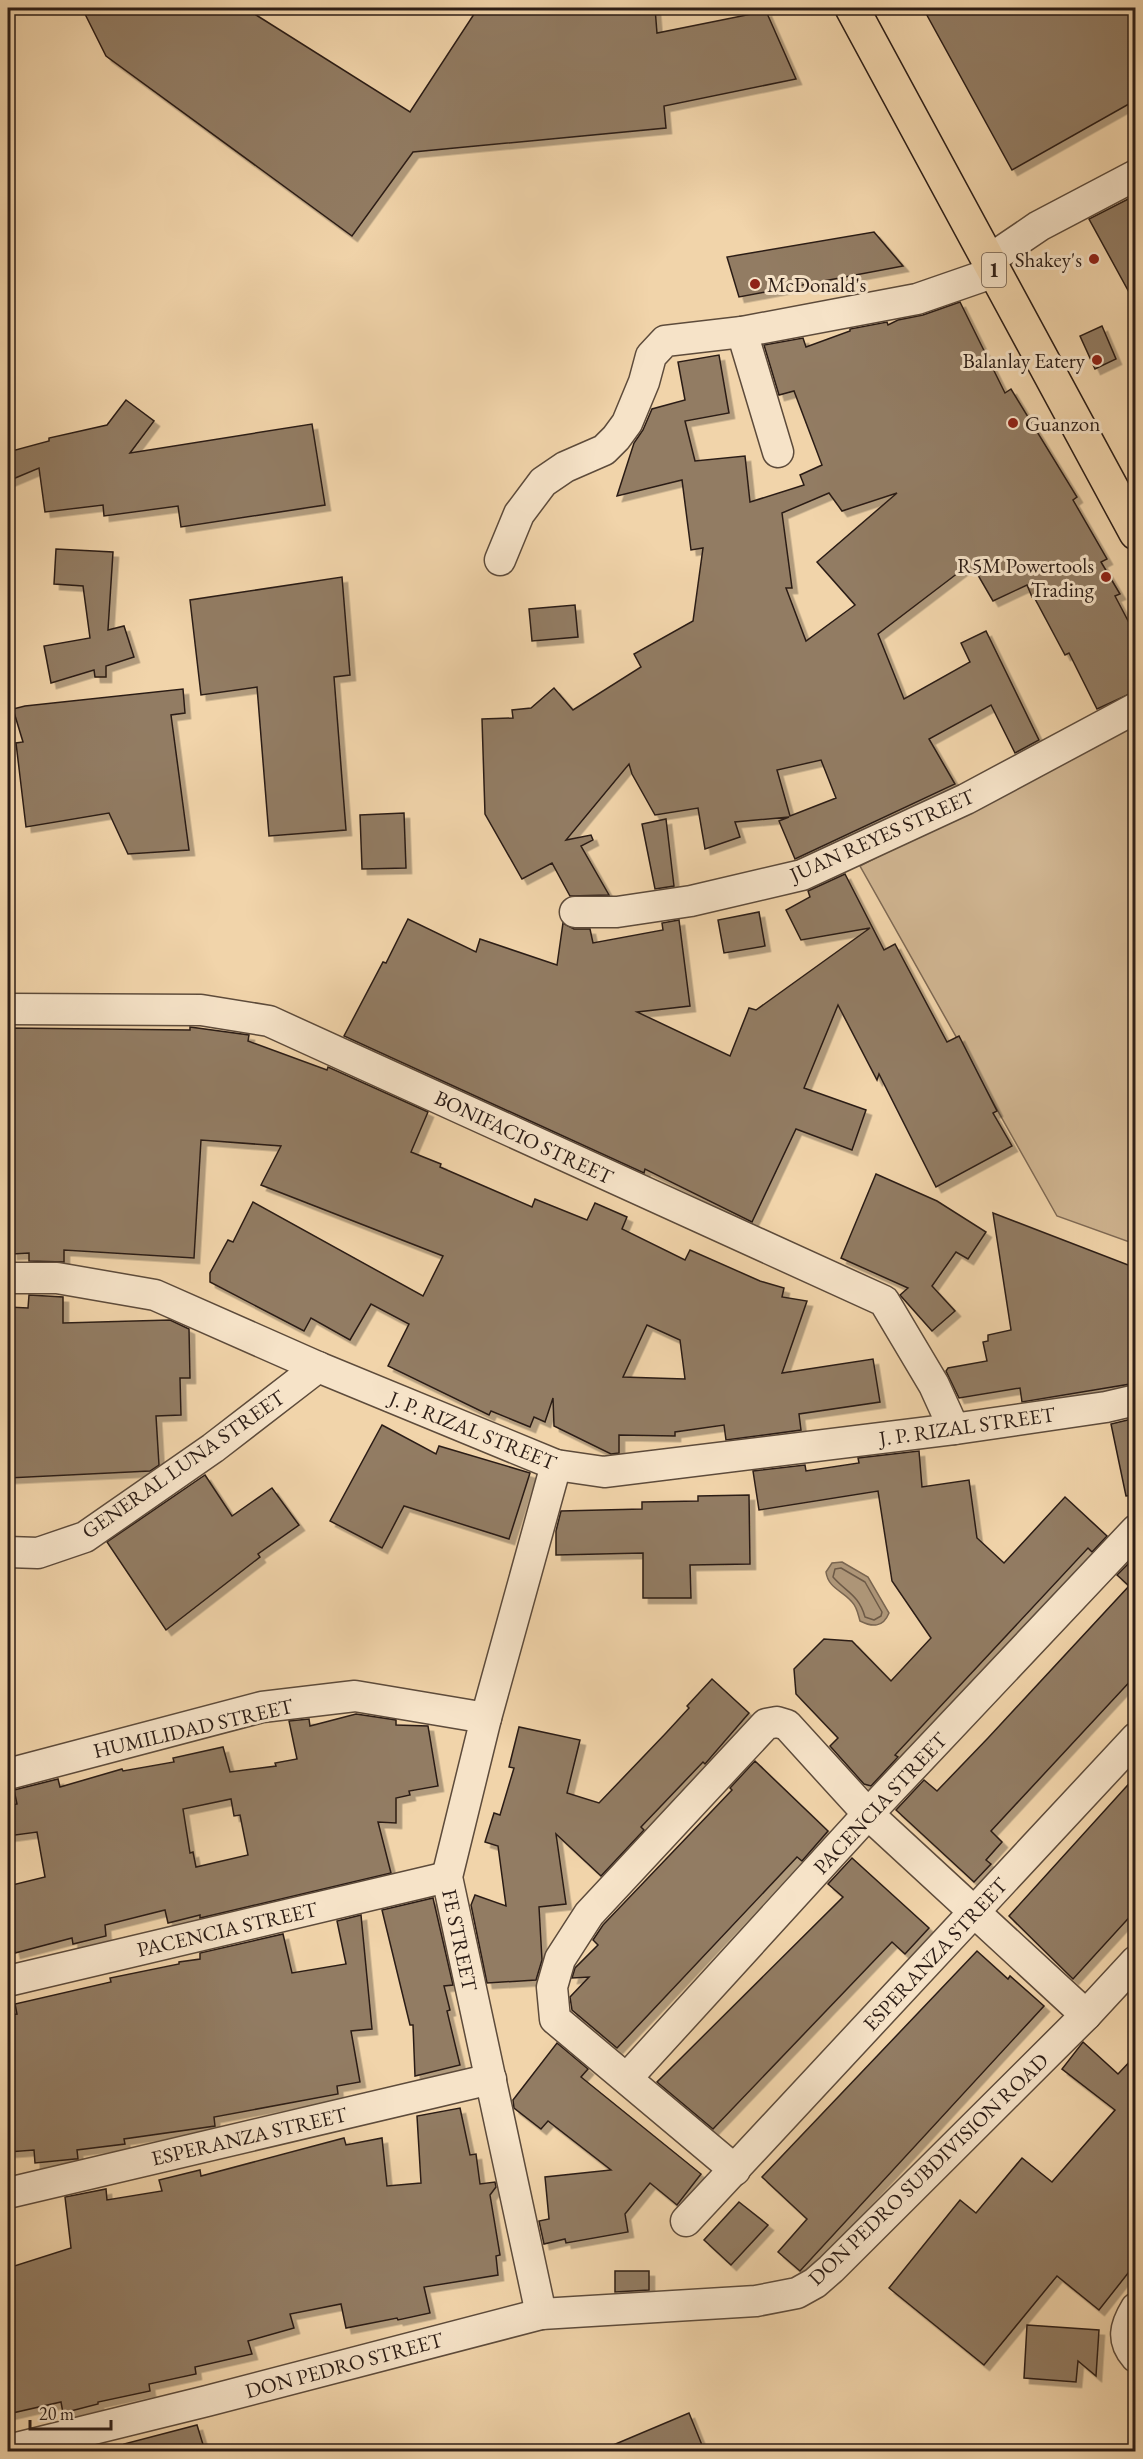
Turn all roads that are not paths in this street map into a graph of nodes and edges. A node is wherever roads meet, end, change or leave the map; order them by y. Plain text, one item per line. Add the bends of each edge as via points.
1 (852, 8) edge
2 (1136, 175) edge
3 (992, 266) junction
4 (742, 332) junction
5 (778, 452) dead end
6 (1136, 533) edge
7 (500, 560) dead end
8 (1136, 708) edge
9 (575, 912) dead end
10 (8, 1009) edge
11 (8, 1278) edge
12 (318, 1367) junction
13 (1136, 1400) edge
14 (954, 1429) junction
15 (556, 1465) junction
16 (1136, 1530) edge
17 (8, 1551) edge
18 (486, 1718) junction
19 (1136, 1738) edge
20 (8, 1774) edge
21 (868, 1814) junction
22 (447, 1877) junction
23 (974, 1913) junction
24 (1136, 1961) edge
25 (8, 1981) edge
26 (1086, 2015) junction
27 (627, 2078) junction
28 (491, 2079) junction
29 (735, 2169) junction
30 (8, 2193) edge
31 (686, 2221) dead end
32 (541, 2314) junction
33 (1131, 2316) edge
34 (1136, 2357) edge
35 (8, 2450) edge

1 - 3 highway, 1
2 - 3 street via 1039,226
3 - 4 street via 917,299
3 - 6 highway, 1
4 - 5 street
4 - 7 street via 665,341 655,350 627,423 616,438 604,450 565,467 543,482 519,514
8 - 9 street, JUAN REYES STREET via 966,799 802,875 691,901 617,912
10 - 14 street, BONIFACIO STREET via 201,1010 269,1021 884,1301 934,1385
11 - 12 street, J. P. RIZAL STREET via 57,1278 155,1295
12 - 15 street, J. P. RIZAL STREET
12 - 17 street, GENERAL LUNA STREET via 213,1448 85,1537 38,1553
13 - 14 street, J. P. RIZAL STREET
14 - 15 street, J. P. RIZAL STREET via 604,1472
15 - 18 street, FE STREET
16 - 21 street, PACENCIA STREET
18 - 20 street, HUMILIDAD STREET via 355,1696 262,1707
18 - 22 street, FE STREET
19 - 23 street, ESPERANZA STREET
21 - 23 street
21 - 27 street, PACENCIA STREET
21 - 27 street via 788,1725 766,1724 589,1914 560,1959 552,1987 555,2019
22 - 25 street, PACENCIA STREET
22 - 28 street, FE STREET
23 - 26 street
23 - 29 street, ESPERANZA STREET
24 - 26 street, DON PEDRO SUBDIVISION ROAD
26 - 32 street, DON PEDRO SUBDIVISION ROAD via 815,2283 797,2293 756,2301
27 - 29 street
28 - 30 street, ESPERANZA STREET
28 - 32 street, FE STREET
29 - 31 street, ESPERANZA STREET
32 - 35 street, DON PEDRO STREET
33 - 34 street via 1127,2347

